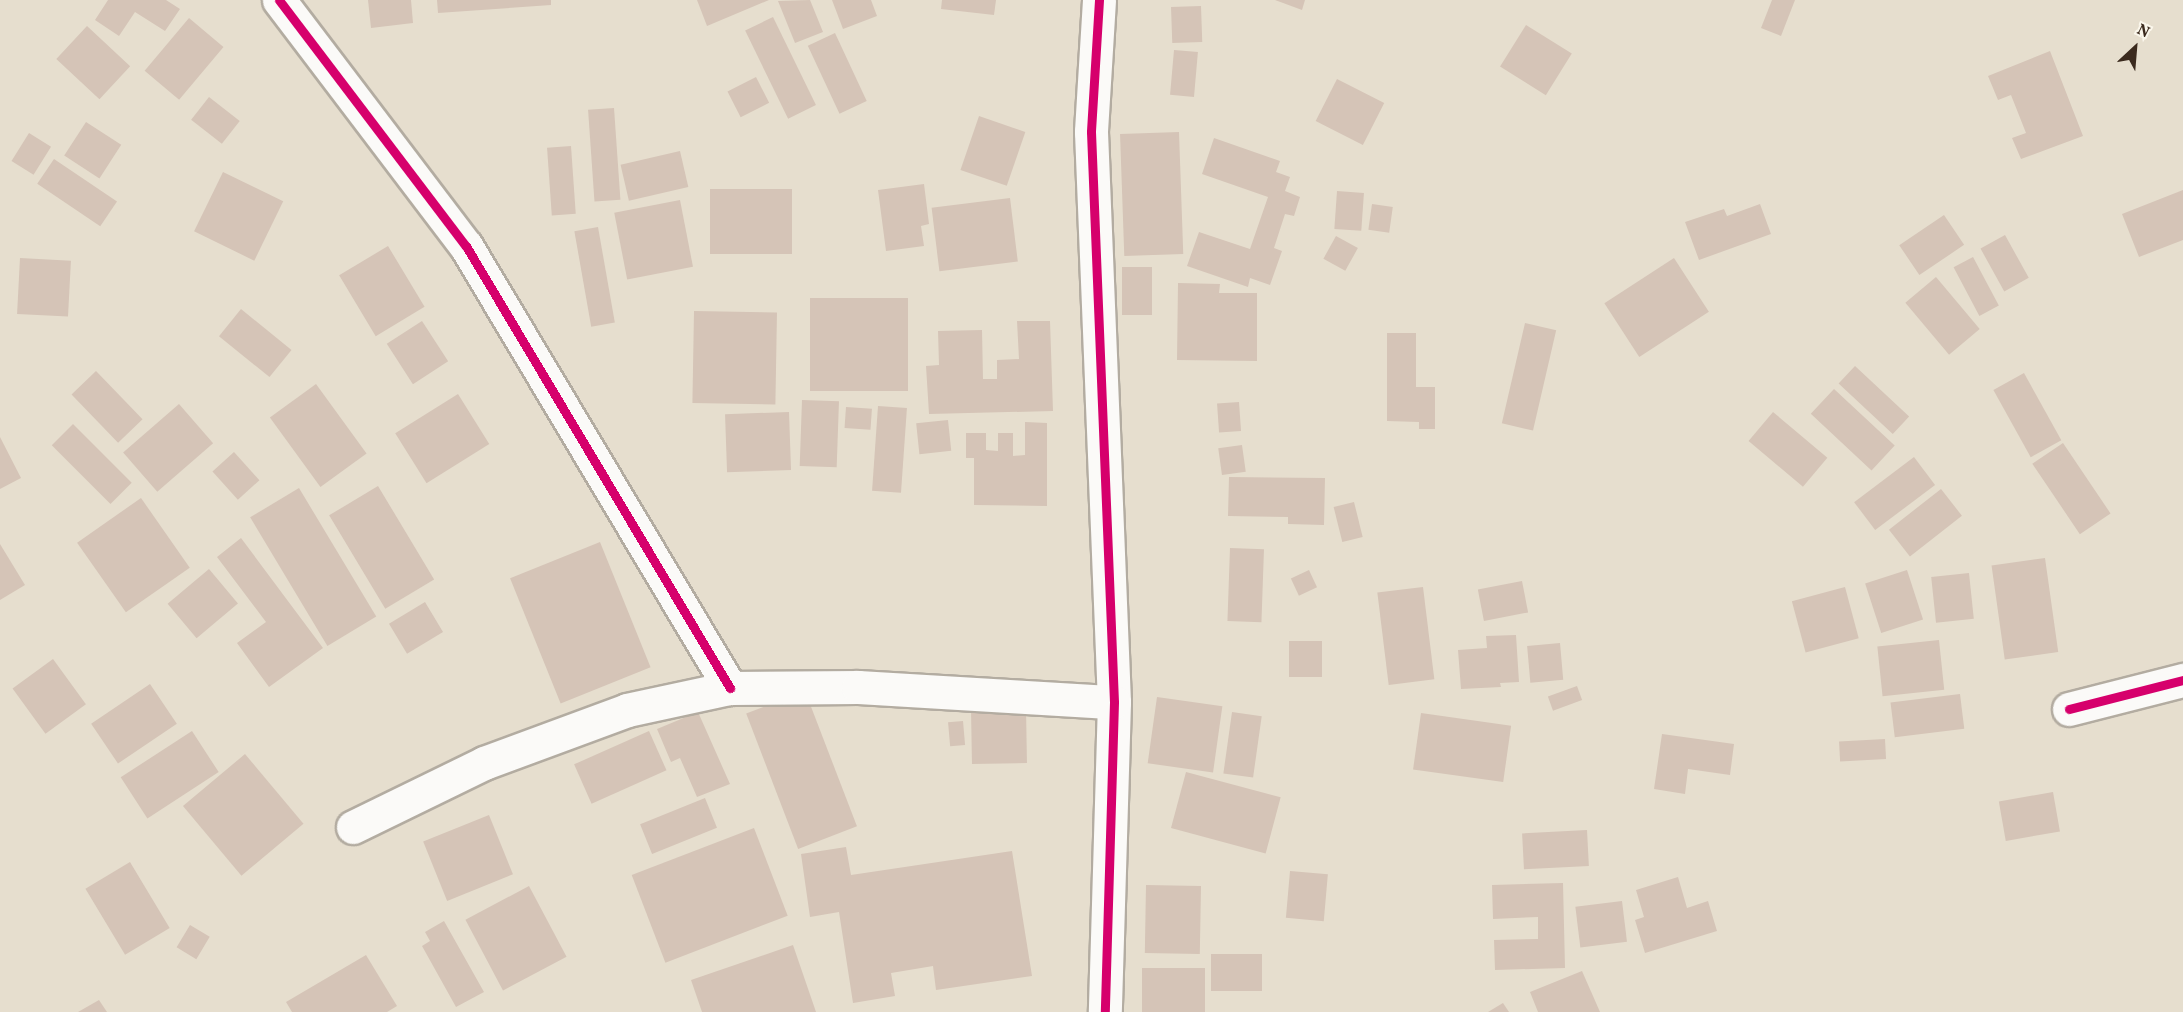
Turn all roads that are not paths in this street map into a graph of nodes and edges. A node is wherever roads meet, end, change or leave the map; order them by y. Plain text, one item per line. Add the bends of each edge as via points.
1 (279, 0) edge
2 (1100, 0) edge
3 (2183, 680) edge
4 (730, 688) junction
5 (1114, 702) junction
6 (2069, 709) dead end
7 (353, 827) dead end
8 (1105, 1012) edge

1 - 4 street via 466,246
2 - 5 street via 1091,132
3 - 6 street
4 - 5 street via 858,687
4 - 7 street via 627,710 484,763
5 - 8 street

